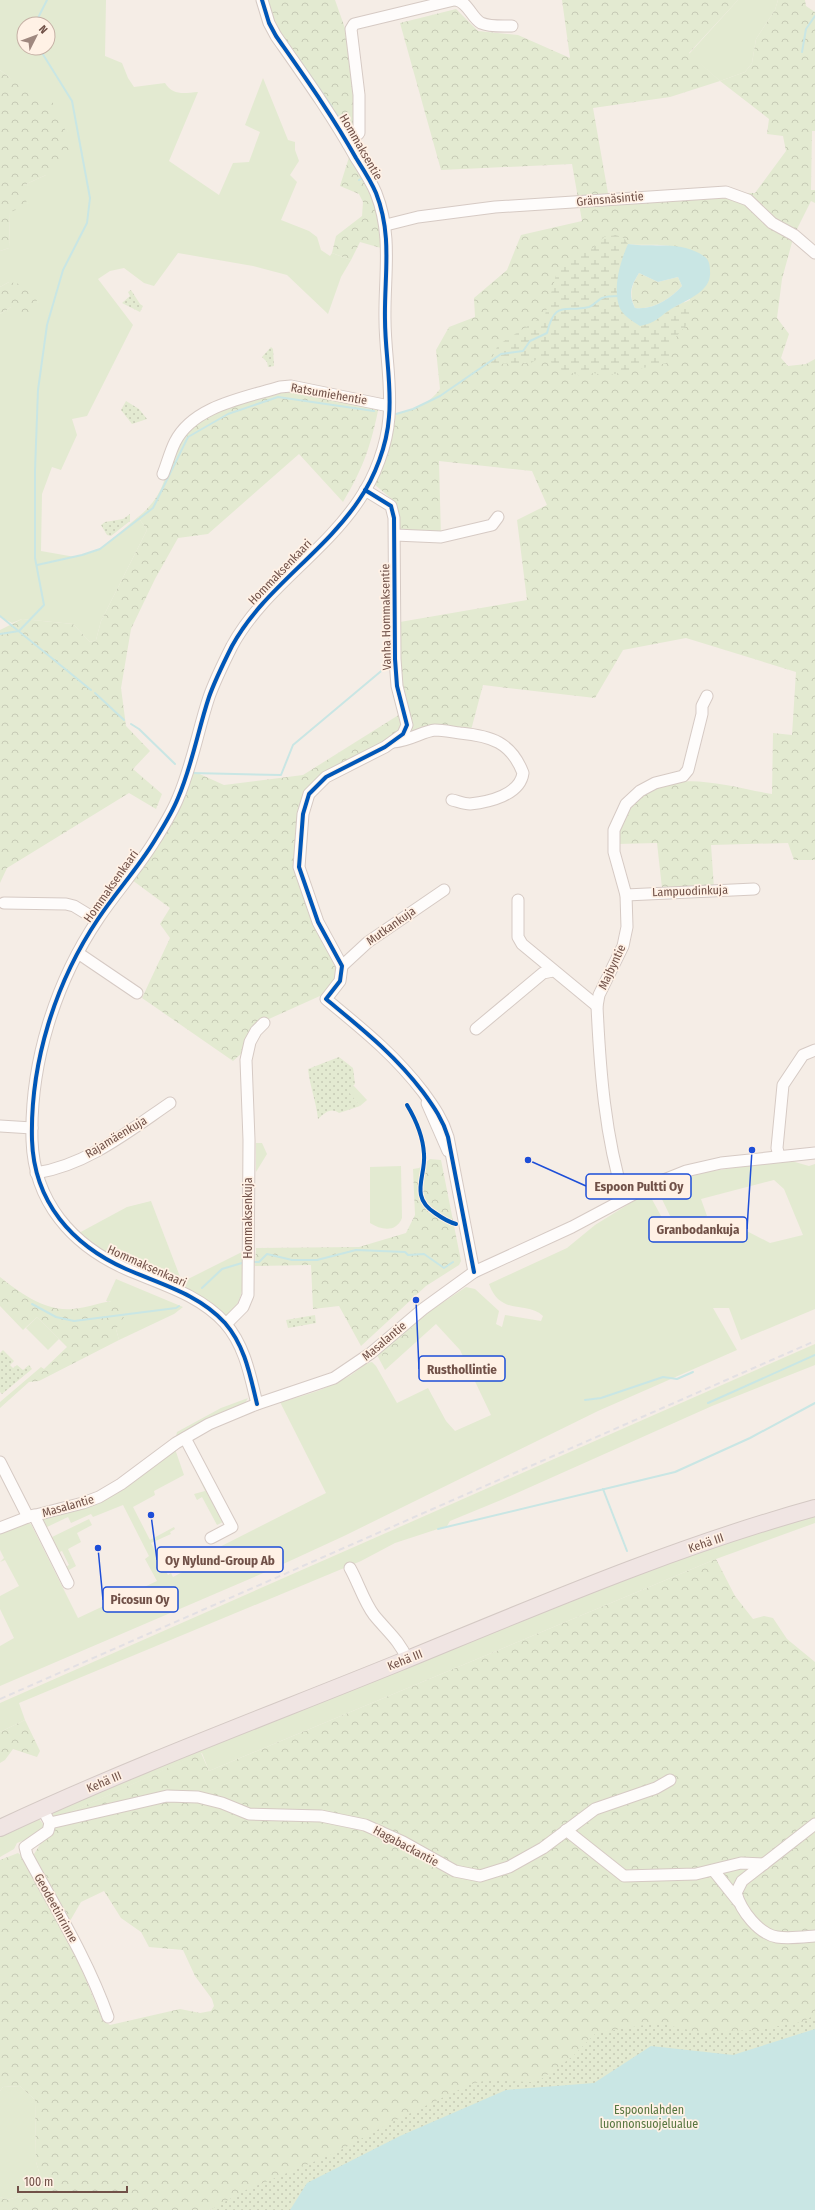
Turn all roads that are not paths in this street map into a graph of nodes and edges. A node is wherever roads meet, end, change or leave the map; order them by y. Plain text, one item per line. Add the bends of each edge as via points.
1 (262, 0) edge
2 (455, 0) edge
3 (512, 26) dead end
4 (348, 144) junction
5 (386, 225) junction
6 (815, 253) edge
7 (389, 406) junction
8 (389, 419) joint
9 (163, 474) dead end
10 (365, 490) junction
11 (498, 517) dead end
12 (395, 535) junction
13 (707, 696) dead end
14 (393, 742) junction
15 (452, 800) dead end
16 (754, 889) dead end
17 (444, 890) dead end
18 (626, 895) junction
19 (518, 900) dead end
20 (4, 903) dead end
21 (97, 920) junction
22 (78, 953) junction
23 (342, 966) junction
24 (553, 971) junction
25 (137, 993) dead end
26 (597, 1006) junction
27 (264, 1023) dead end
28 (476, 1029) dead end
29 (815, 1050) edge
30 (170, 1103) dead end
31 (0, 1126) edge
32 (32, 1128) junction
33 (815, 1153) edge
34 (779, 1156) junction
35 (36, 1173) junction
36 (624, 1198) junction
37 (474, 1272) junction
38 (226, 1324) junction
39 (257, 1404) junction
40 (185, 1438) junction
41 (0, 1462) edge
42 (815, 1508) edge
43 (31, 1516) junction
44 (0, 1528) edge
45 (211, 1538) dead end
46 (350, 1568) dead end
47 (68, 1583) dead end
48 (407, 1659) junction
49 (670, 1780) dead end
50 (42, 1808) junction
51 (50, 1823) junction
52 (815, 1824) edge
53 (0, 1828) edge
54 (566, 1830) junction
55 (764, 1864) junction
56 (714, 1871) junction
57 (738, 1902) junction
58 (815, 1936) edge
59 (108, 2016) dead end

1 - 4 street, Hommaksentie via 276,36
2 - 3 street via 465,5 483,24
2 - 4 street via 354,24 351,28 359,133
4 - 5 street, Hommaksentie via 375,191
5 - 6 street, Gränsnäsintie via 418,217 495,206 726,192 748,200 772,223 794,235
5 - 7 street, Hommaksentie via 388,278 384,317
7 - 8 street, Hommaksentie
7 - 9 street, Ratsumiehentie via 291,386 280,387 215,408 186,425 174,442
8 - 10 street, Hommaksenkaari via 384,443
10 - 12 street, Vanha Hommaksentie via 391,506
10 - 21 street, Hommaksenkaari via 351,511 265,601 233,644 210,694 177,802 151,846
11 - 12 street via 492,525 441,537
12 - 14 street, Vanha Hommaksentie via 395,659 397,686 407,725 403,734
13 - 18 street, Majbyntie via 702,706 691,763 683,776 655,783 640,791 626,804 614,830 618,872
14 - 15 street via 406,741 434,730 446,731 481,735 495,740 513,754 523,773 519,785 514,790 469,804
14 - 23 street, Vanha Hommaksentie via 326,777 309,794 303,814 299,867 318,922
16 - 18 street, Lampuodinkuja
17 - 23 street, Mutkankuja via 368,942
18 - 26 street, Majbyntie via 627,927 623,946 599,995
19 - 24 street via 518,937 522,944
20 - 21 street via 66,904
21 - 22 street, Hommaksenkaari
22 - 25 street
22 - 32 street, Hommaksenkaari via 50,1018 38,1072
23 - 37 street via 340,981 326,999 397,1059 443,1122
24 - 26 street
24 - 28 street via 543,973
26 - 36 street, Majbyntie via 602,1089 613,1155
27 - 38 street, Hommaksenkuja via 250,1042 246,1060 249,1140 248,1295 243,1307
29 - 34 street via 803,1055 783,1085 777,1148
30 - 35 street, Rajamäenkuja via 101,1149 59,1168
31 - 32 street
32 - 35 street, Hommaksenkaari
33 - 34 street, Masalantie
34 - 36 street, Masalantie via 721,1163 686,1171
35 - 38 street, Hommaksenkaari via 40,1187 60,1220 71,1234 93,1252 198,1301
36 - 37 street, Masalantie via 572,1227
37 - 39 street, Masalantie via 343,1373 323,1384
38 - 39 street via 245,1356
39 - 40 street, Masalantie via 209,1424
40 - 43 street, Masalantie via 121,1484 98,1497
40 - 45 street via 232,1527
41 - 43 street
42 - 48 highway, Kehä III via 690,1548
43 - 44 street, Masalantie
43 - 47 street
46 - 48 street via 373,1614 403,1649
48 - 50 highway, Kehä III
49 - 54 street, Hagabackantie via 656,1788 595,1809
50 - 51 street
50 - 53 highway, Kehä III
51 - 54 street, Hagabackantie via 167,1796 198,1797 222,1803 248,1814 321,1816 365,1825 403,1842 455,1871 480,1876 509,1867 543,1848
51 - 59 street, Geodeetinrinne via 44,1836 25,1847 27,1855 95,1979
52 - 55 street
54 - 56 street via 624,1876
55 - 56 street via 741,1863
55 - 57 street via 742,1881 736,1893
56 - 57 street
57 - 58 street via 752,1922 769,1935

